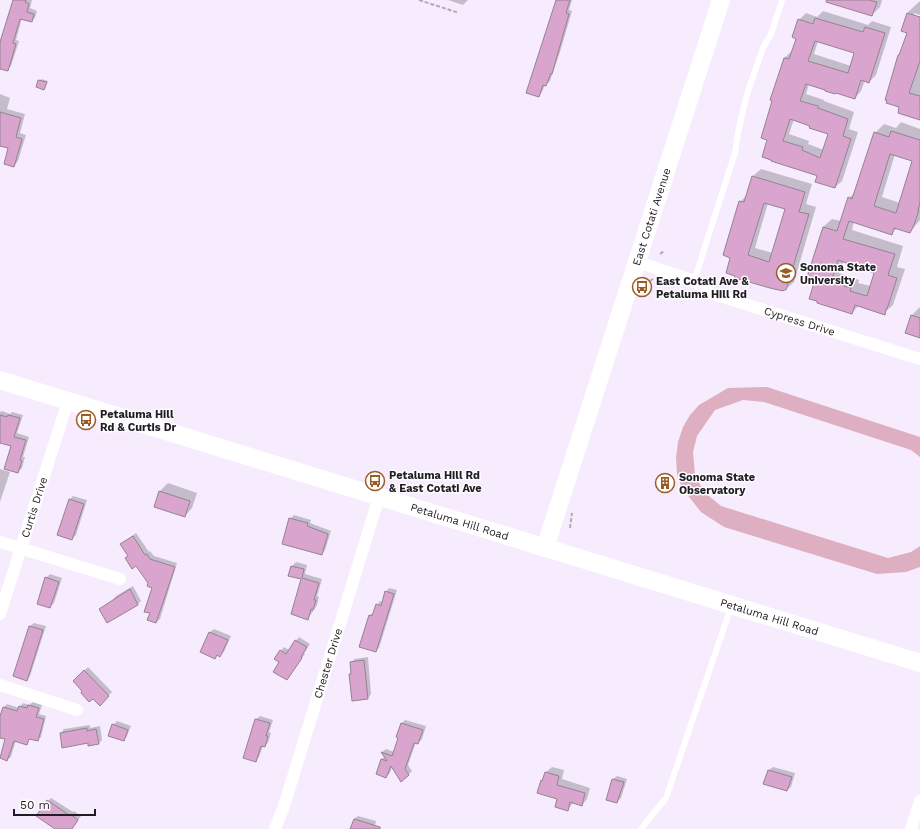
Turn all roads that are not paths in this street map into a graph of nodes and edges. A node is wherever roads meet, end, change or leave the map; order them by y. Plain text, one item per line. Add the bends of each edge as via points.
1 (721, 0) edge
2 (782, 0) edge
3 (638, 262) junction
4 (694, 281) junction
5 (920, 359) edge
6 (0, 380) edge
7 (68, 401) junction
8 (379, 497) junction
9 (0, 542) edge
10 (21, 548) junction
11 (545, 548) junction
12 (120, 578) dead end
13 (731, 605) junction
14 (0, 614) edge
15 (920, 663) edge
16 (0, 685) edge
17 (77, 710) dead end
18 (920, 801) edge
19 (275, 829) edge
20 (641, 829) edge
21 (911, 829) edge

1 - 3 main road, East Cotati Avenue
2 - 4 lane via 747,94 734,159
3 - 4 street, Cypress Drive
3 - 11 main road, East Cotati Avenue
4 - 5 street, Cypress Drive via 710,293
6 - 7 main road, Petaluma Hill Road
7 - 8 main road, Petaluma Hill Road
7 - 10 street, Curtis Drive
8 - 11 main road, Petaluma Hill Road
8 - 19 street, Chester Drive
9 - 10 street
10 - 12 street
10 - 14 street, Curtis Drive
11 - 13 main road, Petaluma Hill Road
13 - 15 main road, Petaluma Hill Road
13 - 20 lane via 666,798
16 - 17 street
18 - 21 street

